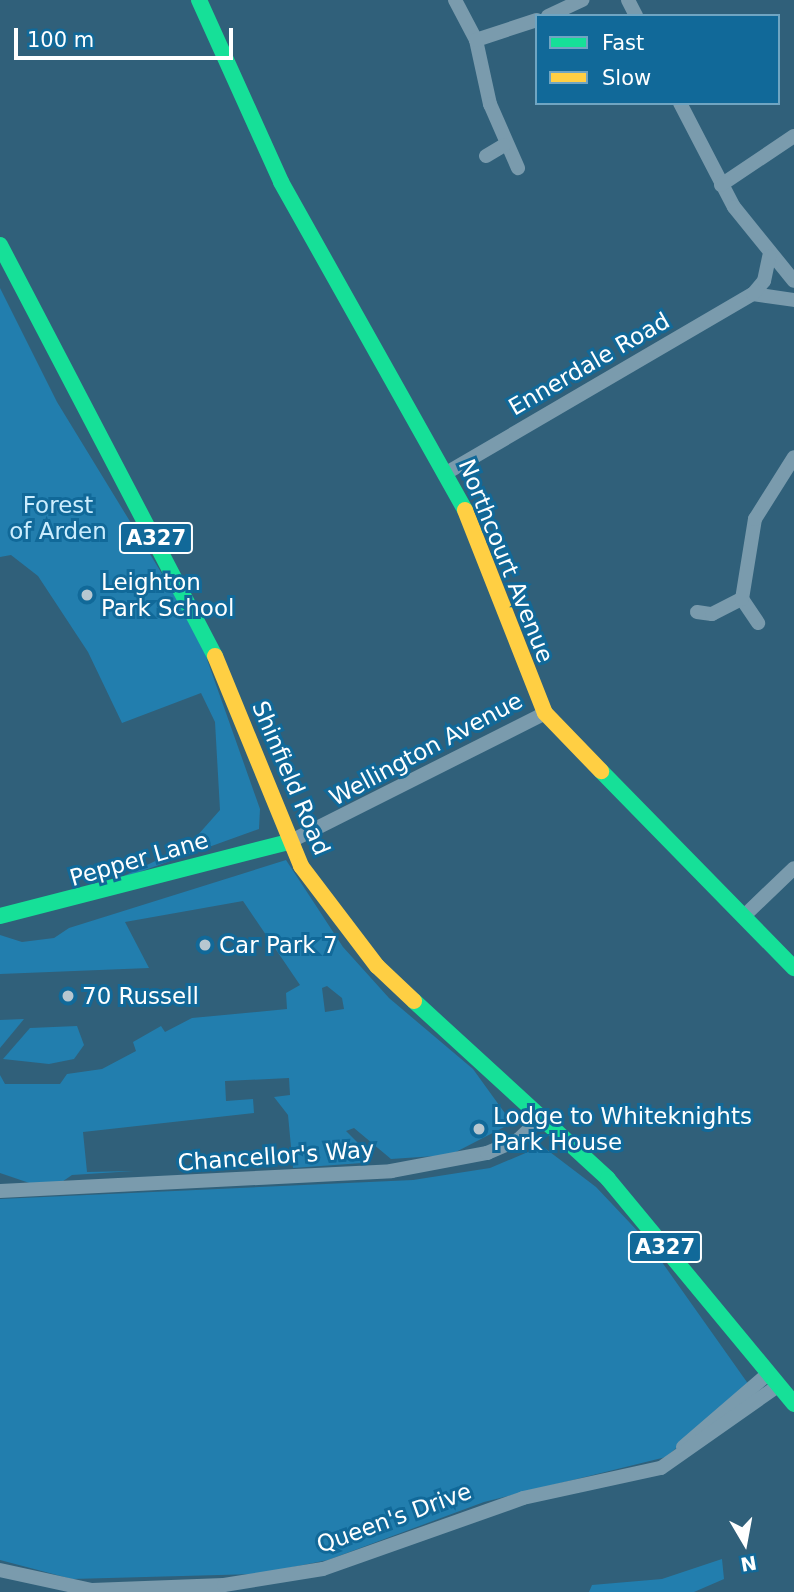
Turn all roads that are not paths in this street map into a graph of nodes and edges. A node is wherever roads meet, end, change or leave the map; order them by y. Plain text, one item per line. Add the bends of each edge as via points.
1 (199, 0) edge
2 (455, 0) edge
3 (582, 0) edge
4 (552, 14) edge
5 (535, 21) edge
6 (476, 40) junction
7 (681, 105) edge
8 (794, 136) edge
9 (505, 145) junction
10 (486, 156) dead end
11 (517, 169) dead end
12 (722, 185) junction
13 (0, 245) edge
14 (769, 257) junction
15 (794, 281) edge
16 (753, 294) junction
17 (794, 300) edge
18 (794, 457) edge
19 (448, 472) junction
20 (742, 599) junction
21 (697, 612) dead end
22 (758, 623) dead end
23 (545, 713) junction
24 (289, 842) junction
25 (794, 868) edge
26 (0, 916) edge
27 (744, 916) junction
28 (794, 968) edge
29 (542, 1117) junction
30 (0, 1191) edge
31 (774, 1379) junction
32 (794, 1404) edge
33 (0, 1570) edge

1 - 19 street, Northcourt Avenue via 281,182
2 - 6 street
3 - 4 street
5 - 6 street
6 - 9 street
7 - 12 street
8 - 12 street
9 - 10 street
9 - 11 street
12 - 14 street
13 - 24 street, Shinfield Road / A327 via 65,379 204,629
14 - 15 street
14 - 16 street via 764,281
16 - 17 street
16 - 19 street, Ennerdale Road
18 - 20 street via 754,519
19 - 23 street, Northcourt Avenue
20 - 21 street via 712,614
20 - 22 street
23 - 24 street, Wellington Avenue
23 - 27 street, Northcourt Avenue
24 - 26 street, Pepper Lane
24 - 29 street, Shinfield Road / A327 via 377,966
25 - 27 street
27 - 28 street, Northcourt Avenue
29 - 30 street, Chancellor's Way via 518,1140 487,1153 391,1171
29 - 31 street, Shinfield Road / A327 via 608,1179
31 - 32 street, Shinfield Road / A327
31 - 33 street, Queen's Drive via 673,1459 646,1474 523,1497 354,1560 290,1576 92,1590

